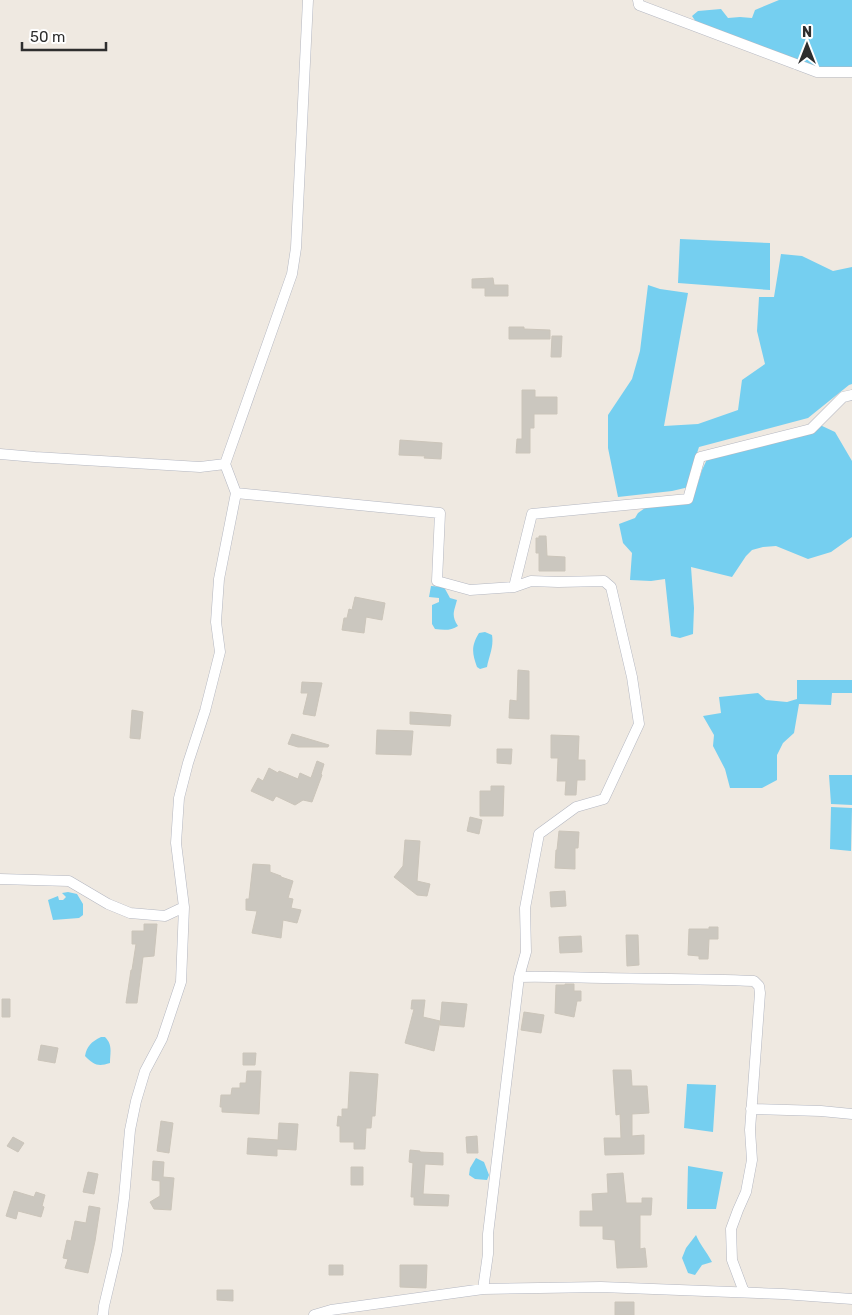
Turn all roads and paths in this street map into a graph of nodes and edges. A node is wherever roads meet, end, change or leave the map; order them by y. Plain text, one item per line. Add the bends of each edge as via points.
1 (308, 0) edge
2 (638, 0) edge
3 (852, 72) edge
4 (852, 395) edge
5 (0, 454) edge
6 (225, 464) junction
7 (236, 492) junction
8 (514, 587) junction
9 (0, 879) edge
10 (184, 907) junction
11 (520, 977) junction
12 (751, 1109) junction
13 (852, 1114) edge
14 (484, 1289) junction
15 (744, 1292) junction
16 (852, 1299) edge
17 (103, 1315) edge
18 (314, 1315) edge

1 - 6 street via 294,266
2 - 3 street via 639,5 817,72
4 - 8 street via 843,397 811,429 700,457 688,499 532,514
5 - 6 street via 200,467
6 - 7 street
7 - 8 street via 440,513 437,581 470,590
7 - 10 street via 219,578 216,622 220,652 179,798 176,843
8 - 11 street via 531,580 604,582 611,587 632,677 639,724 604,799 576,807 539,834 525,908 526,952
9 - 10 street via 69,881 130,913 166,916
10 - 17 street via 181,982 136,1101 117,1251
11 - 12 street via 754,981 760,993
11 - 14 street via 510,1041
12 - 13 street
12 - 15 street via 752,1160 746,1192 732,1229 732,1260
14 - 15 street via 601,1287
14 - 18 street
15 - 16 street

